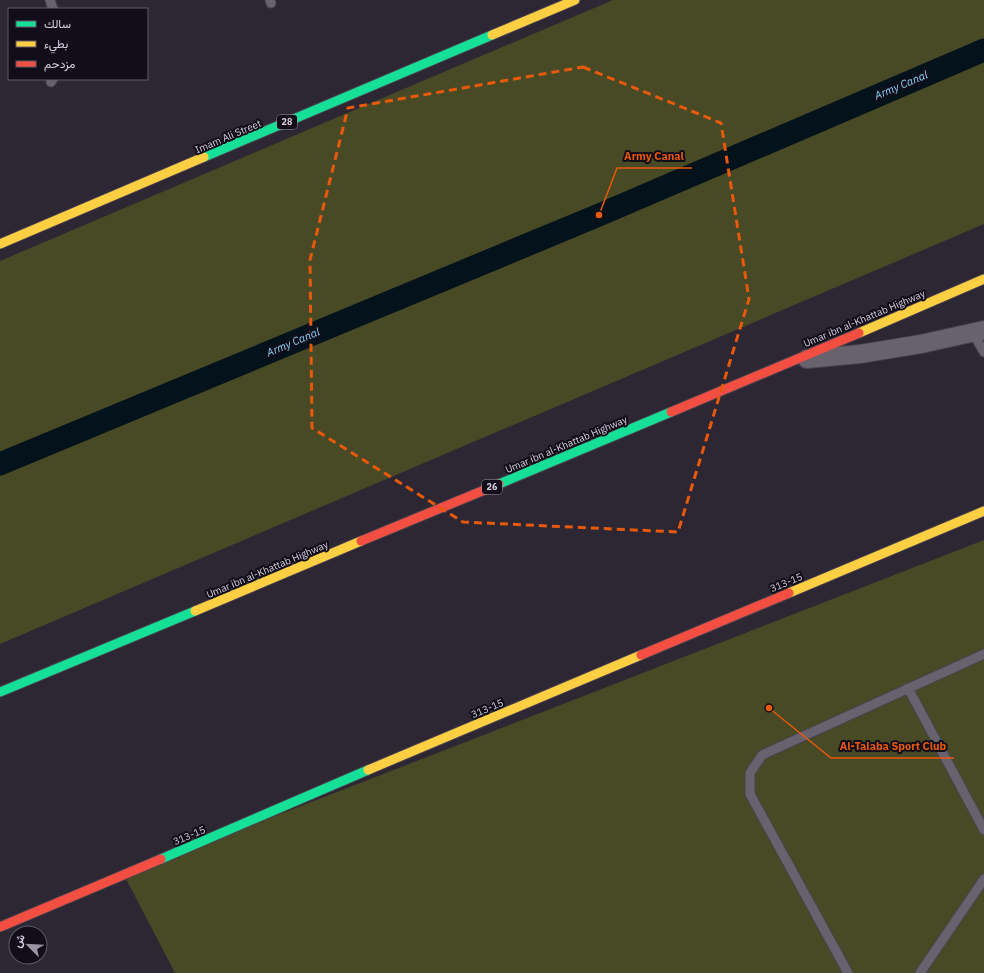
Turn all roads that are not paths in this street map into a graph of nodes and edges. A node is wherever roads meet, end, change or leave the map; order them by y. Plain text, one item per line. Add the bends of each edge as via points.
1 (575, 0) edge
2 (0, 244) edge
3 (984, 279) edge
4 (978, 331) edge
5 (984, 352) edge
6 (796, 360) junction
7 (984, 511) edge
8 (984, 654) edge
9 (908, 688) junction
10 (0, 692) edge
11 (984, 830) edge
12 (984, 879) edge
13 (0, 927) edge
14 (848, 973) edge
15 (920, 973) edge

1 - 2 main road, Imam Ali Street / 28
3 - 6 main road, Umar ibn al-Khattab Highway / 26
4 - 5 lane
4 - 6 street via 860,354
6 - 10 main road, Umar ibn al-Khattab Highway / 26
7 - 13 main road, 313-15
8 - 9 lane
9 - 11 lane
9 - 14 lane via 762,755 750,773 750,794
12 - 15 lane

